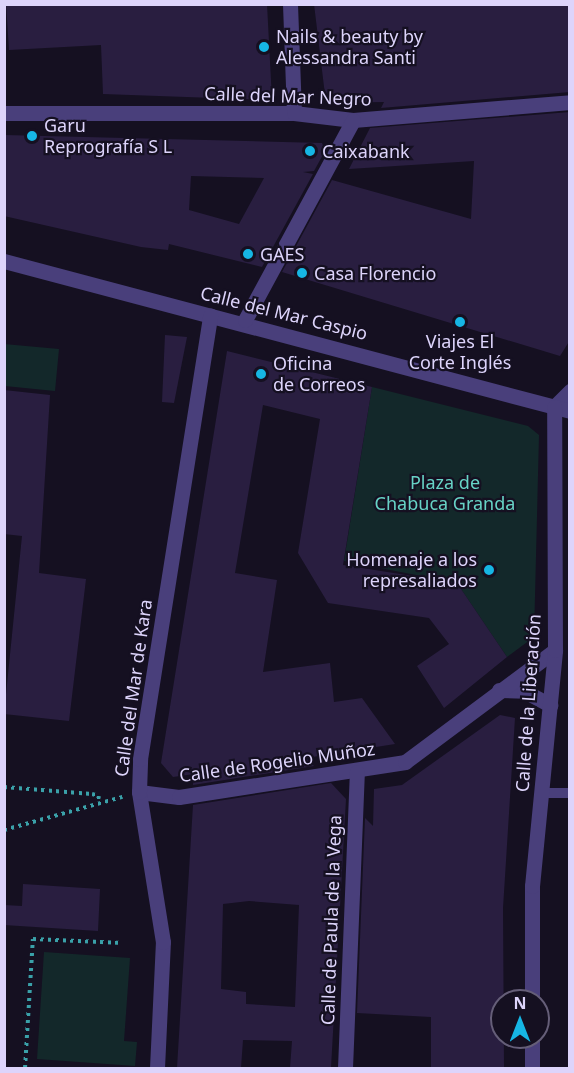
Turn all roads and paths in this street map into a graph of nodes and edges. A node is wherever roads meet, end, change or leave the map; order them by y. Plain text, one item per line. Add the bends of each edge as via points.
1 (290, 4) edge
2 (570, 102) edge
3 (4, 113) edge
4 (294, 113) junction
5 (353, 120) junction
6 (4, 261) edge
7 (210, 315) junction
8 (245, 320) junction
9 (570, 391) edge
10 (554, 407) junction
11 (570, 411) edge
12 (560, 643) edge
13 (499, 690) junction
14 (550, 705) junction
15 (357, 772) junction
16 (4, 787) edge
17 (139, 792) junction
18 (541, 793) junction
19 (570, 793) edge
20 (94, 805) junction
21 (4, 830) edge
22 (123, 943) dead end
23 (532, 989) edge
24 (532, 1049) edge
25 (25, 1068) edge
26 (157, 1068) edge
27 (345, 1068) edge
28 (532, 1068) edge

1 - 4 street
2 - 5 street, Calle del Mar Negro
3 - 4 street, Calle del Mar Negro
4 - 5 street, Calle del Mar Negro
5 - 8 street
6 - 7 street, Calle del Mar Caspio
7 - 8 street, Calle del Mar Caspio
7 - 17 street, Calle del Mar de Kara
8 - 10 street, Calle del Mar Caspio
9 - 10 street
10 - 11 street, Calle del Mar Caspio
10 - 12 street, Calle de la Liberación
12 - 13 street, Calle de Rogelio Muñoz
12 - 14 street, Calle de la Liberación
13 - 14 street via 524,691
13 - 15 street, Calle de Rogelio Muñoz via 405,762
14 - 18 street, Calle de la Liberación
15 - 17 street, Calle de Rogelio Muñoz via 179,797
15 - 27 street, Calle de Paula de la Vega
16 - 20 path via 92,794 99,796
17 - 20 path
17 - 26 street, Calle del Mar de Kara via 164,942
18 - 19 lane
18 - 23 street, Calle de la Liberación via 532,886
20 - 21 path
22 - 25 path via 33,939
24 - 28 street

